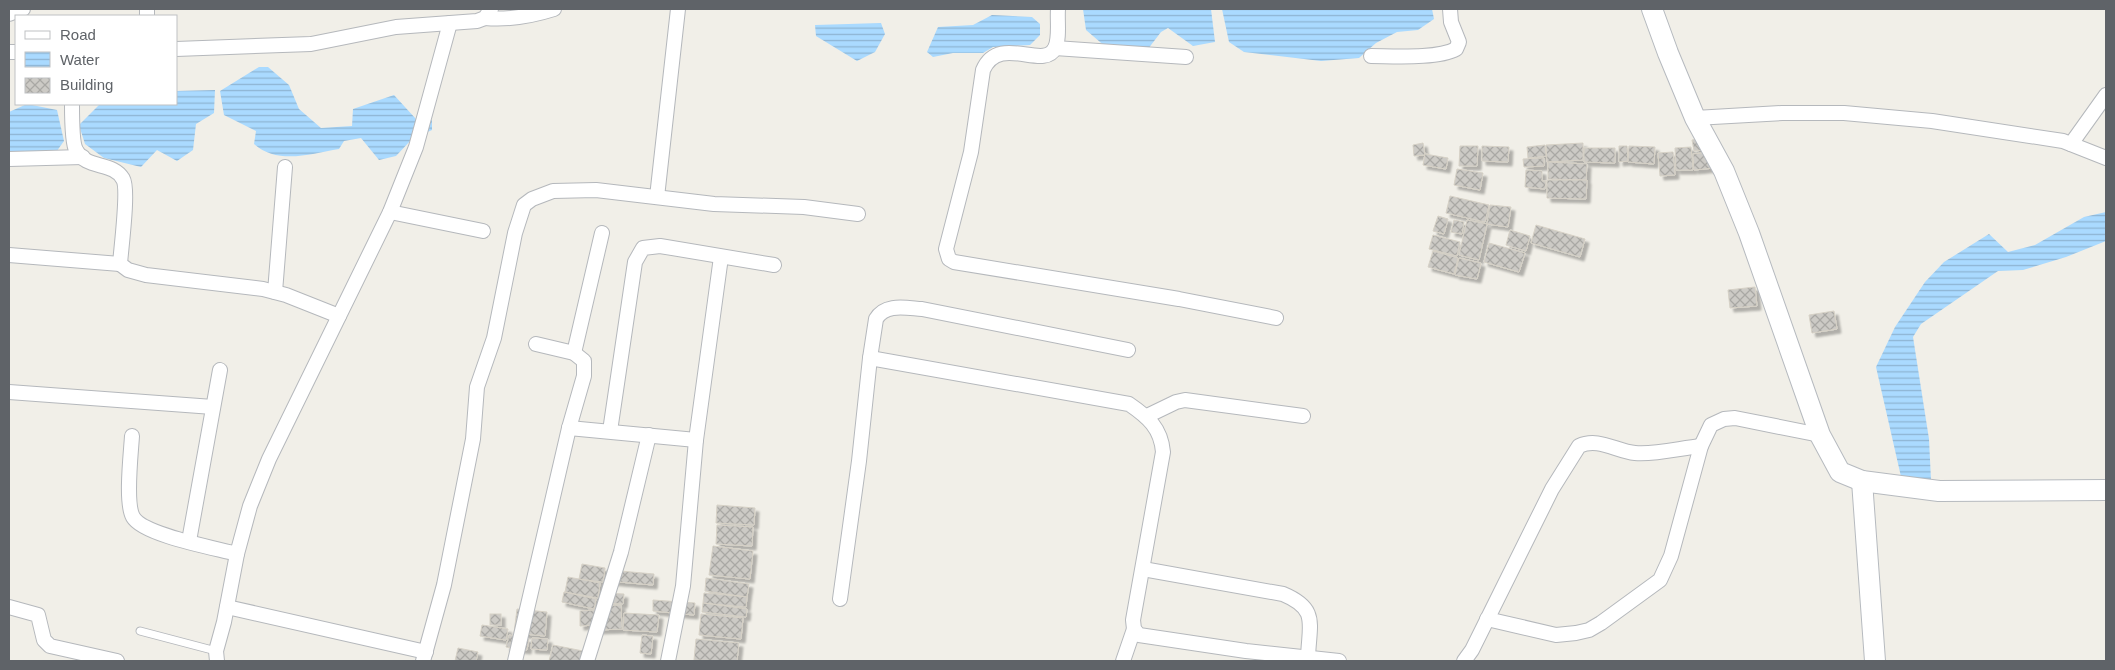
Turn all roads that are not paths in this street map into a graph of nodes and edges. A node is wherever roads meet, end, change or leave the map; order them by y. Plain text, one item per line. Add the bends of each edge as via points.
1 (23, 9) edge
2 (554, 9) edge
3 (678, 9) edge
4 (1058, 9) edge
5 (1450, 9) edge
6 (1652, 9) edge
7 (488, 13) edge
8 (9, 14) edge
9 (450, 23) junction
10 (1055, 48) junction
11 (178, 49) edge
12 (1370, 56) dead end
13 (1186, 57) dead end
14 (2106, 95) edge
15 (72, 105) edge
16 (1695, 118) junction
17 (2071, 144) junction
18 (83, 157) junction
19 (2106, 158) edge
20 (9, 159) edge
21 (285, 168) dead end
22 (657, 197) junction
23 (390, 212) junction
24 (858, 214) dead end
25 (483, 231) dead end
26 (602, 233) dead end
27 (9, 255) edge
28 (721, 257) junction
29 (120, 264) junction
30 (774, 265) dead end
31 (275, 292) junction
32 (339, 316) junction
33 (1276, 318) dead end
34 (536, 344) dead end
35 (1128, 350) dead end
36 (574, 353) junction
37 (870, 358) junction
38 (220, 370) dead end
39 (9, 392) edge
40 (213, 407) junction
41 (1147, 416) junction
42 (1303, 416) dead end
43 (569, 428) junction
44 (610, 431) junction
45 (650, 435) junction
46 (1820, 435) junction
47 (132, 436) dead end
48 (696, 440) junction
49 (1701, 446) junction
50 (1868, 481) junction
51 (2106, 490) edge
52 (189, 541) junction
53 (237, 554) junction
54 (1143, 569) junction
55 (840, 599) dead end
56 (9, 607) edge
57 (227, 607) junction
58 (1487, 619) junction
59 (1134, 629) junction
60 (140, 631) dead end
61 (217, 656) edge
62 (425, 657) edge
63 (1308, 658) junction
64 (117, 661) edge
65 (515, 661) edge
66 (587, 661) edge
67 (668, 661) edge
68 (1123, 661) edge
69 (1340, 661) edge
70 (1464, 661) edge
71 (1875, 661) edge

1 - 8 street
2 - 7 street via 500,19
3 - 22 street
4 - 10 street
5 - 12 street via 1459,42 1450,53
6 - 16 main road
7 - 9 street via 477,21
9 - 11 street via 396,26 312,44
9 - 23 street via 416,147
10 - 13 street
10 - 33 street via 1050,54 1040,56 1008,53 994,55 988,60 946,249 949,259
14 - 17 street
15 - 18 street via 76,150
16 - 17 street via 1844,113 1980,128 2063,140
16 - 46 main road via 1724,171 1749,233
17 - 19 street
18 - 20 street
18 - 29 street via 89,163 115,170 124,181
21 - 31 street
22 - 24 street
22 - 62 street via 596,190 553,190 524,205 515,233 494,338 477,387 473,439 444,585
23 - 25 street
23 - 32 street
26 - 36 street
27 - 29 street
28 - 30 street
28 - 44 street via 660,246 644,248 635,262
28 - 48 street
29 - 31 street via 146,275
31 - 32 street
32 - 53 street via 269,459 250,506
34 - 36 street
35 - 37 street via 922,309 899,308 884,310 876,319
36 - 43 street via 584,361 584,376
37 - 41 street via 1129,404
37 - 55 street
38 - 40 street
39 - 40 street
40 - 52 street
41 - 42 street via 1185,400
41 - 54 street via 1158,431 1163,452
43 - 44 street
43 - 65 street
44 - 45 street
45 - 48 street
45 - 66 street via 621,552
46 - 49 street via 1735,418 1724,419 1711,425
46 - 50 main road via 1840,472
47 - 52 street via 132,516 142,527
48 - 67 street via 683,586
49 - 58 street via 1634,453 1591,442 1578,446 1552,489
49 - 58 street via 1671,556 1660,580 1595,626 1576,633 1556,635
50 - 51 main road via 1940,491
50 - 71 main road
52 - 53 street
53 - 57 street
54 - 59 street via 1132,620
54 - 63 street via 1283,594 1298,600 1309,617
56 - 64 street via 38,615 44,640 50,646
57 - 61 street
57 - 62 street
58 - 70 street
59 - 63 street via 1139,635
59 - 68 street
60 - 61 lane
63 - 69 street

